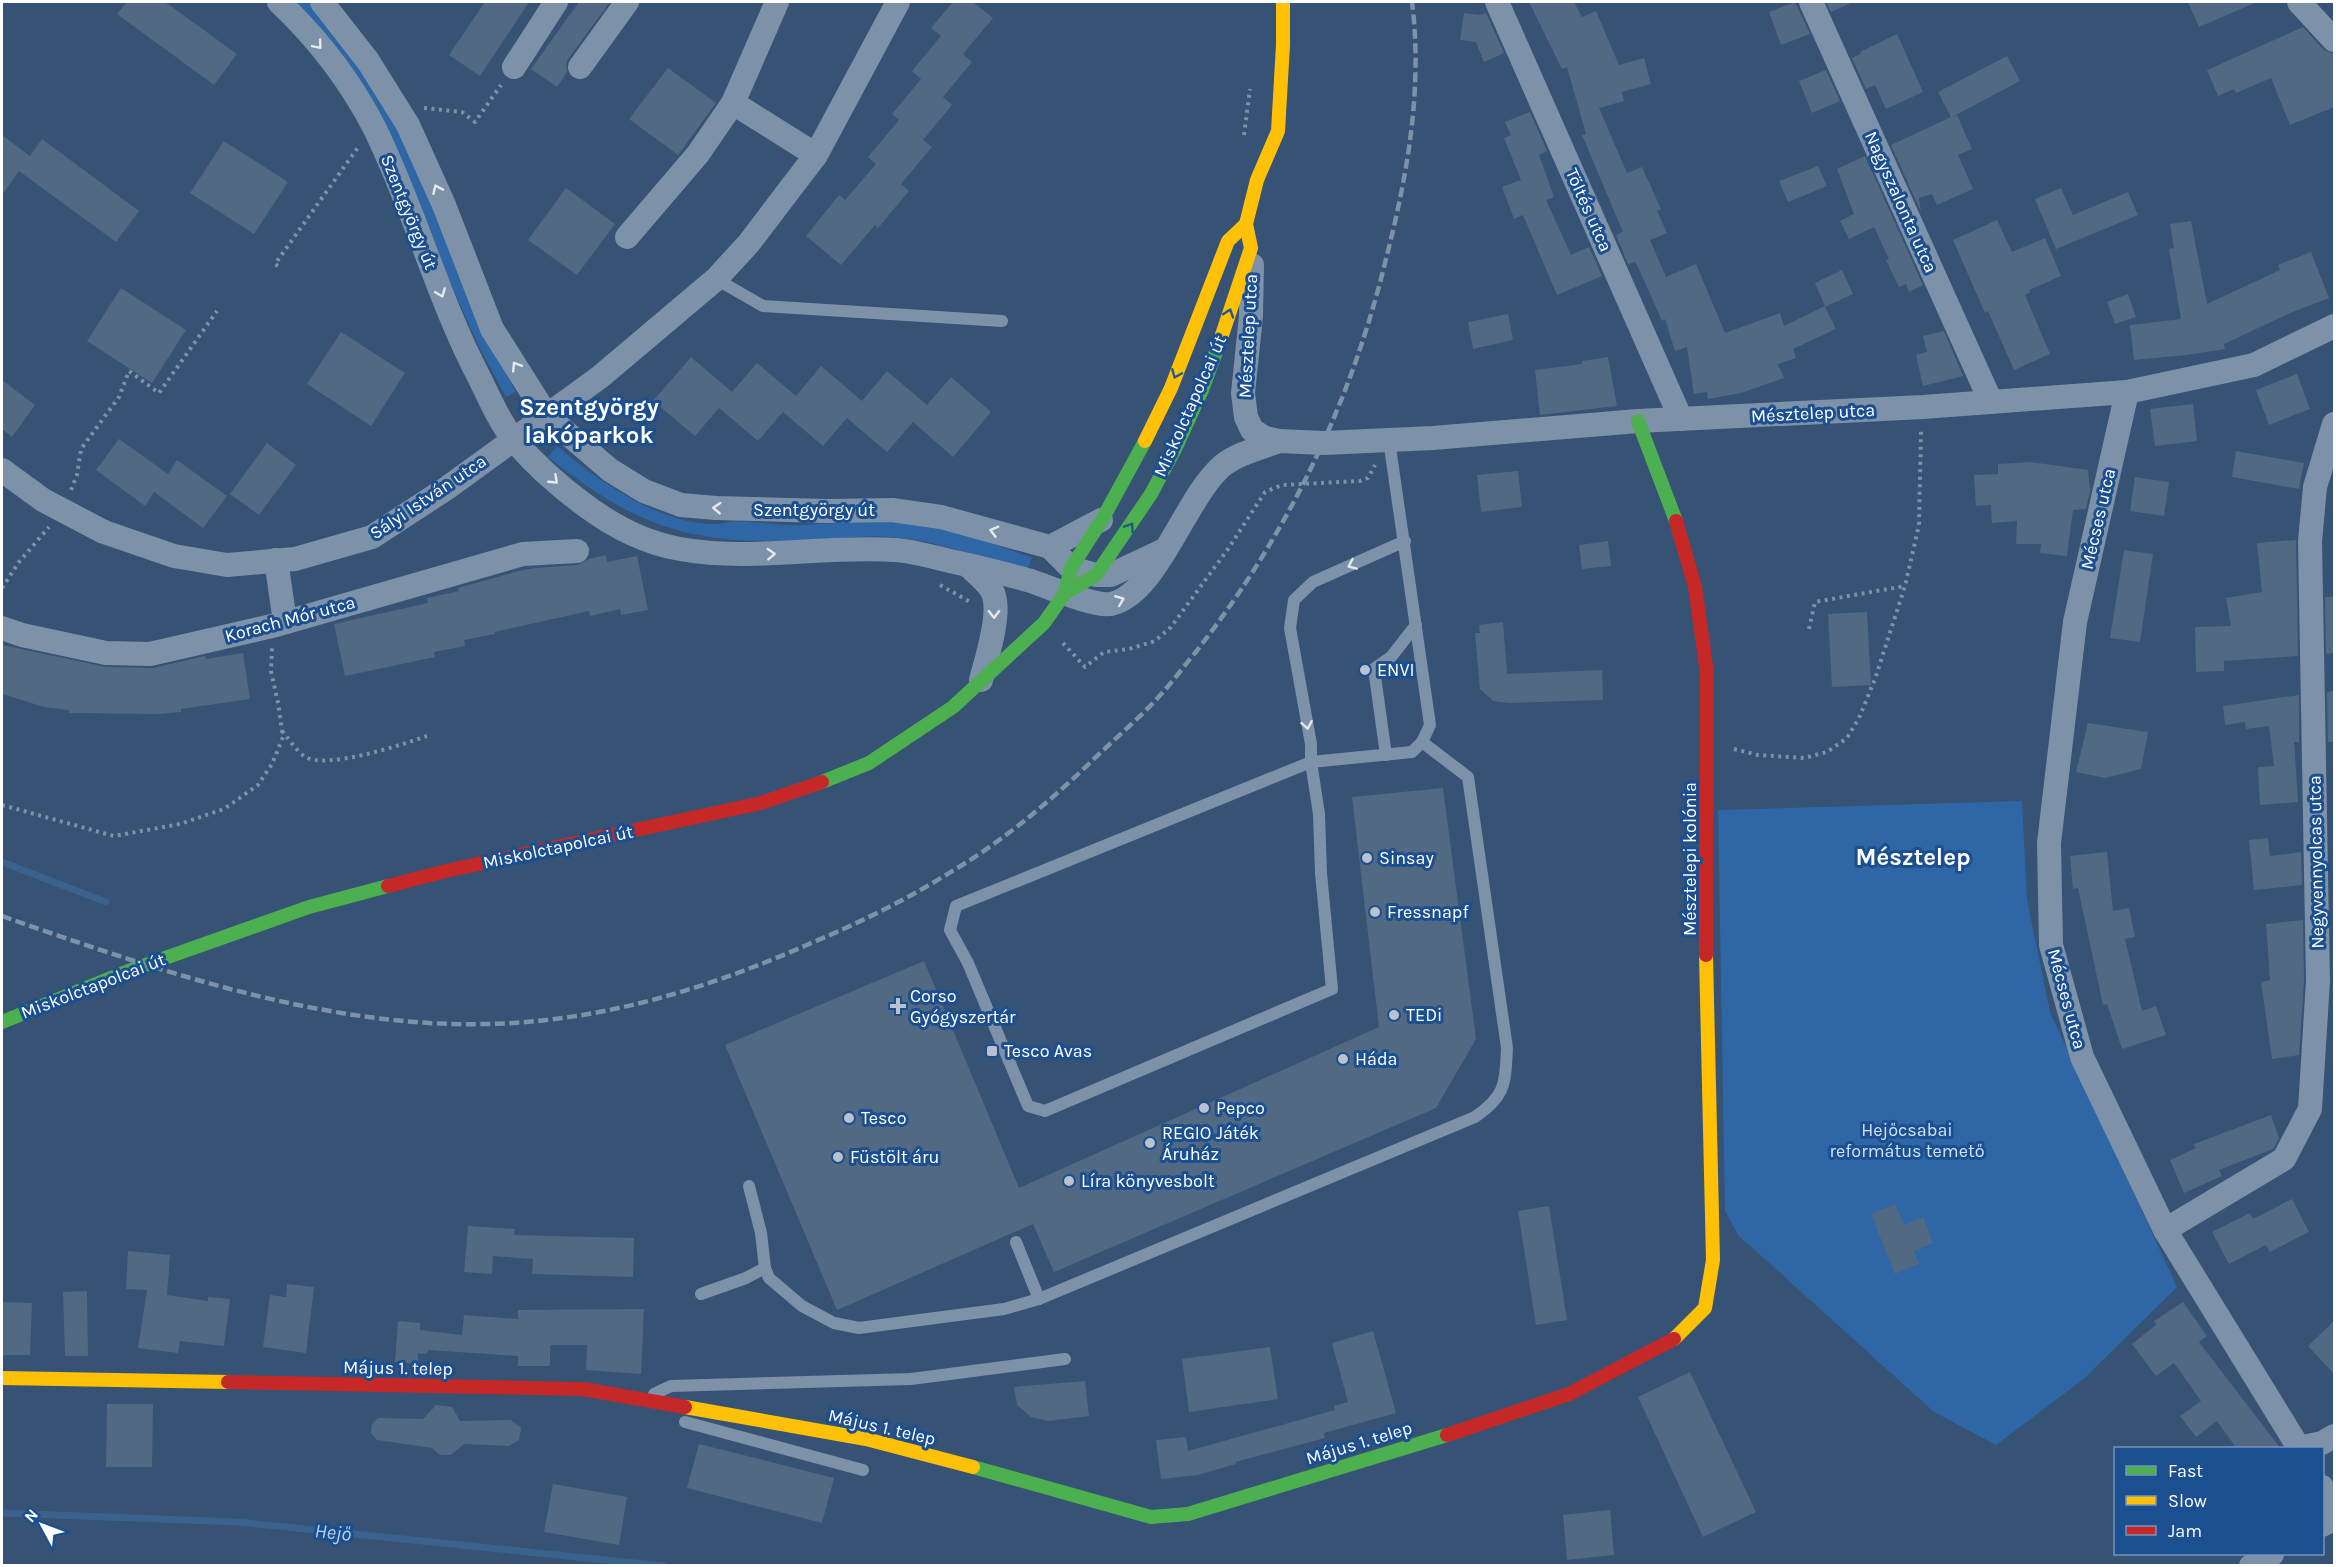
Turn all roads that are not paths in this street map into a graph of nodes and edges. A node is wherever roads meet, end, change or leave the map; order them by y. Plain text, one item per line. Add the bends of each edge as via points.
1 (279, 2) edge
2 (322, 2) edge
3 (556, 2) edge
4 (627, 2) edge
5 (777, 2) edge
6 (898, 2) edge
7 (1283, 2) edge
8 (1497, 2) edge
9 (1811, 2) edge
10 (2299, 2) edge
11 (2334, 40) edge
12 (514, 67) road end
13 (580, 67) dead end
14 (733, 103) junction
15 (816, 155) junction
16 (1246, 224) junction
17 (627, 237) dead end
18 (1251, 248) junction
19 (716, 279) junction
20 (1002, 321) dead end
21 (2334, 326) edge
22 (2127, 392) junction
23 (1991, 402) junction
24 (547, 416) junction
25 (1681, 419) junction
26 (1638, 421) junction
27 (2334, 424) edge
28 (513, 438) junction
29 (1389, 440) junction
30 (1280, 441) junction
31 (2, 470) edge
32 (1103, 518) junction
33 (1405, 541) junction
34 (1050, 547) junction
35 (1164, 550) junction
36 (577, 551) dead end
37 (276, 560) junction
38 (968, 565) junction
39 (1071, 568) junction
40 (1096, 575) junction
41 (1065, 593) junction
42 (280, 624) junction
43 (1416, 625) junction
44 (2, 628) edge
45 (981, 680) junction
46 (1422, 742) junction
47 (1386, 755) junction
48 (1311, 762) junction
49 (2, 1022) edge
50 (749, 1186) dead end
51 (2165, 1230) junction
52 (1016, 1242) dead end
53 (765, 1268) junction
54 (701, 1294) dead end
55 (1039, 1299) junction
56 (1705, 1308) joint
57 (1065, 1359) dead end
58 (2, 1378) edge
59 (642, 1400) junction
60 (2334, 1436) edge
61 (2298, 1447) edge
62 (2304, 1447) edge
63 (863, 1470) dead end
64 (2324, 1490) edge
65 (2334, 1507) edge
66 (2270, 1555) edge
67 (2251, 1566) edge

1 -> 28 street, Szentgyörgy út via 336,65 374,128 460,341
24 -> 2 street, Szentgyörgy út via 492,329 408,125 368,61
3 - 12 street
4 - 13 street
5 - 14 street
6 - 15 street
7 - 16 street, Miskolctapolcai út via 1278,131 1257,180
8 - 25 street, Töltés utca
9 - 23 street, Nagyszalonta utca
10 - 11 street
14 - 15 street
14 - 17 street via 698,154
15 - 19 street via 749,243
16 - 18 street, Miskolctapolcai út
16 -> 32 street, Miskolctapolcai út via 1228,241 1171,388
18 - 30 street, Mésztelep utca via 1251,316 1243,393 1246,417 1252,430
40 -> 18 street, Miskolctapolcai út via 1151,494 1175,449 1202,390
19 - 20 lane via 763,306
19 - 24 street via 600,377
21 - 22 street, Mésztelep utca via 2254,365
22 - 23 street, Mésztelep utca
22 - 51 street, Mécses utca via 2075,622 2049,843 2051,945 2082,1057
23 - 25 street, Mésztelep utca
24 - 28 street
34 -> 24 street, Szentgyörgy út via 941,517 891,510 681,505 644,491 610,471
25 - 26 street, Mésztelep utca
26 - 29 street, Mésztelep utca
26 - 56 street, Mésztelepi kolónia via 1690,565 1706,650 1710,742 1705,859 1713,1260
27 - 51 street, Negyvennyolcas utca via 2314,487 2310,541 2318,981 2310,1109 2284,1159
28 - 37 street, Sályi István utca via 372,537 295,559
28 -> 38 street, Szentgyörgy út via 567,493 605,520 639,537 677,549 753,555 898,550
29 - 30 street, Mésztelep utca
29 - 33 lane
30 - 35 street, Mésztelep utca via 1222,466
31 - 37 street, Sályi István utca via 44,500 104,531 174,556 227,564
32 - 34 street
32 - 39 street, Miskolctapolcai út
33 - 43 lane
33 -> 48 lane via 1313,582 1294,600 1290,628
34 - 39 street, Szentgyörgy út
35 - 40 street via 1111,574
41 -> 35 street, Mésztelep utca via 1107,605 1129,596 1146,581
36 - 42 street, Korach Mór utca via 523,554
37 - 42 street
38 - 41 street, Szentgyörgy út
38 -> 45 street via 994,596 995,633
39 - 40 street, Szentgyörgy út
39 - 41 street, Miskolctapolcai út
40 - 41 street, Miskolctapolcai út
41 - 45 street, Miskolctapolcai út via 1044,623
42 - 44 street, Korach Mór utca via 150,654 106,653
43 - 46 lane via 1430,725
43 - 47 lane via 1391,657 1374,669
45 - 49 street, Miskolctapolcai út via 953,707 910,737 869,763 816,785 761,803 450,870 309,907 131,970
46 - 47 lane via 1412,752
46 - 55 lane via 1468,777 1508,1048 1505,1084 1492,1105 1464,1121
47 - 48 lane
48 - 48 lane via 1319,814 1332,989 1045,1111 1028,1106 968,963 950,930 956,906
50 - 53 lane
51 - 61 street, Mécses utca
52 - 55 lane
53 - 54 lane
53 - 55 lane via 770,1278 802,1306 834,1323 859,1328 1004,1309
56 - 59 street, Május 1. telep via 1676,1338 1569,1394 1188,1514 1151,1517 866,1439
57 - 59 lane via 911,1379 672,1386
58 - 59 street, Május 1. telep via 584,1389
59 - 63 lane via 677,1420
60 - 62 street, Mécses utca
64 - 65 street
66 - 67 street

